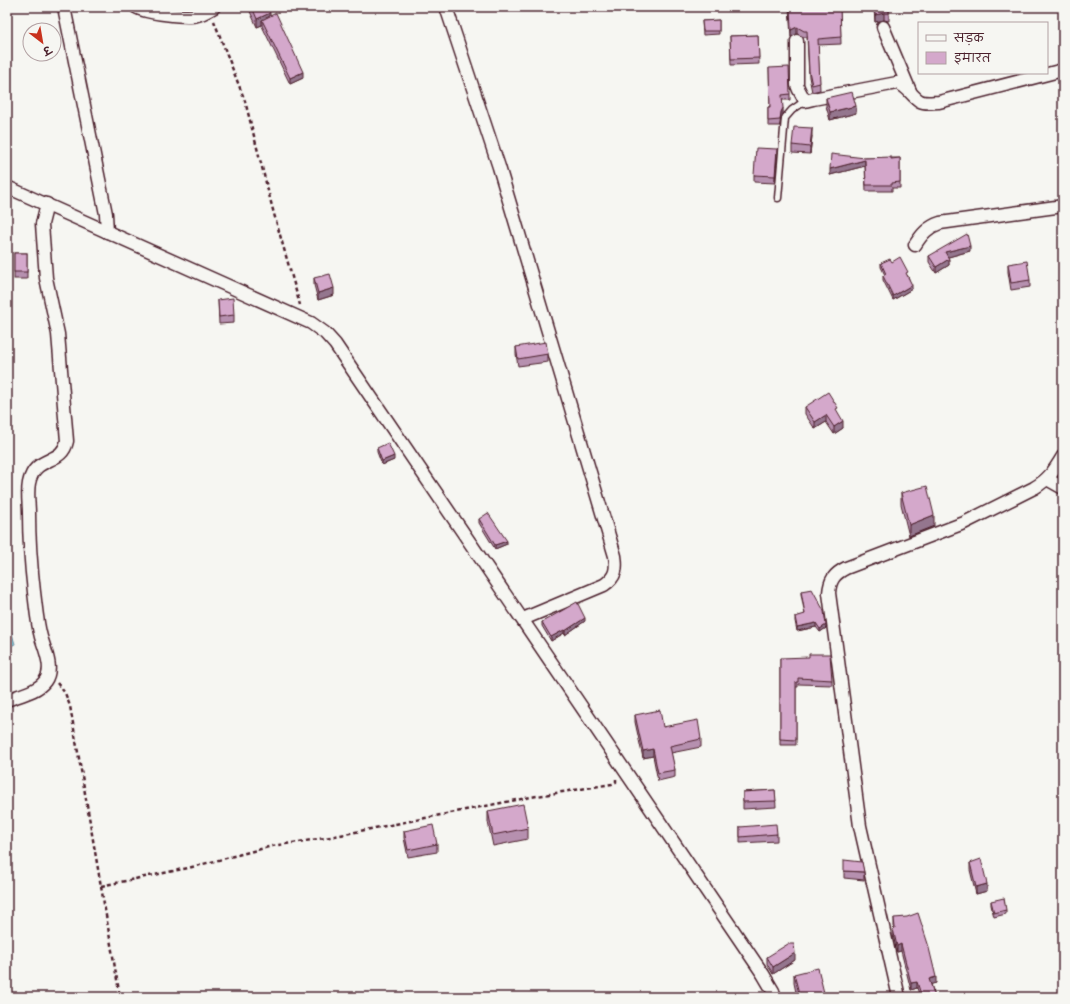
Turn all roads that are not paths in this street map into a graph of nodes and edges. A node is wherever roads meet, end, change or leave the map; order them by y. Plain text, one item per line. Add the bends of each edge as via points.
1 (64, 7) edge
2 (136, 7) edge
3 (446, 7) edge
4 (212, 8) edge
5 (883, 27) dead end
6 (798, 41) dead end
7 (1063, 70) edge
8 (1048, 74) edge
9 (1048, 74) edge
10 (910, 92) junction
11 (805, 101) junction
12 (7, 186) edge
13 (778, 198) dead end
14 (1063, 206) edge
15 (46, 207) junction
16 (107, 232) junction
17 (915, 245) dead end
18 (1063, 456) edge
19 (1047, 479) junction
20 (1063, 488) edge
21 (523, 619) junction
22 (7, 700) edge
23 (775, 997) edge
24 (899, 997) edge

1 - 16 street via 106,214
2 - 4 street via 188,16 196,16
3 - 21 street via 498,167 617,567 611,580 604,585
5 - 10 street
6 - 11 street via 797,84
7 - 9 street
8 - 10 street via 939,102 920,101
10 - 11 street via 897,83
11 - 13 lane via 785,118
12 - 15 street
14 - 17 street via 940,222 928,228
15 - 16 street
15 - 22 street via 42,224 46,278 58,334 67,441 64,451 38,466 30,479 30,565 48,673 40,686
16 - 21 street via 311,323 325,334 335,344
18 - 19 street
19 - 20 street
19 - 24 street via 964,524 842,570 832,578 829,594 860,826
21 - 23 street via 763,974

